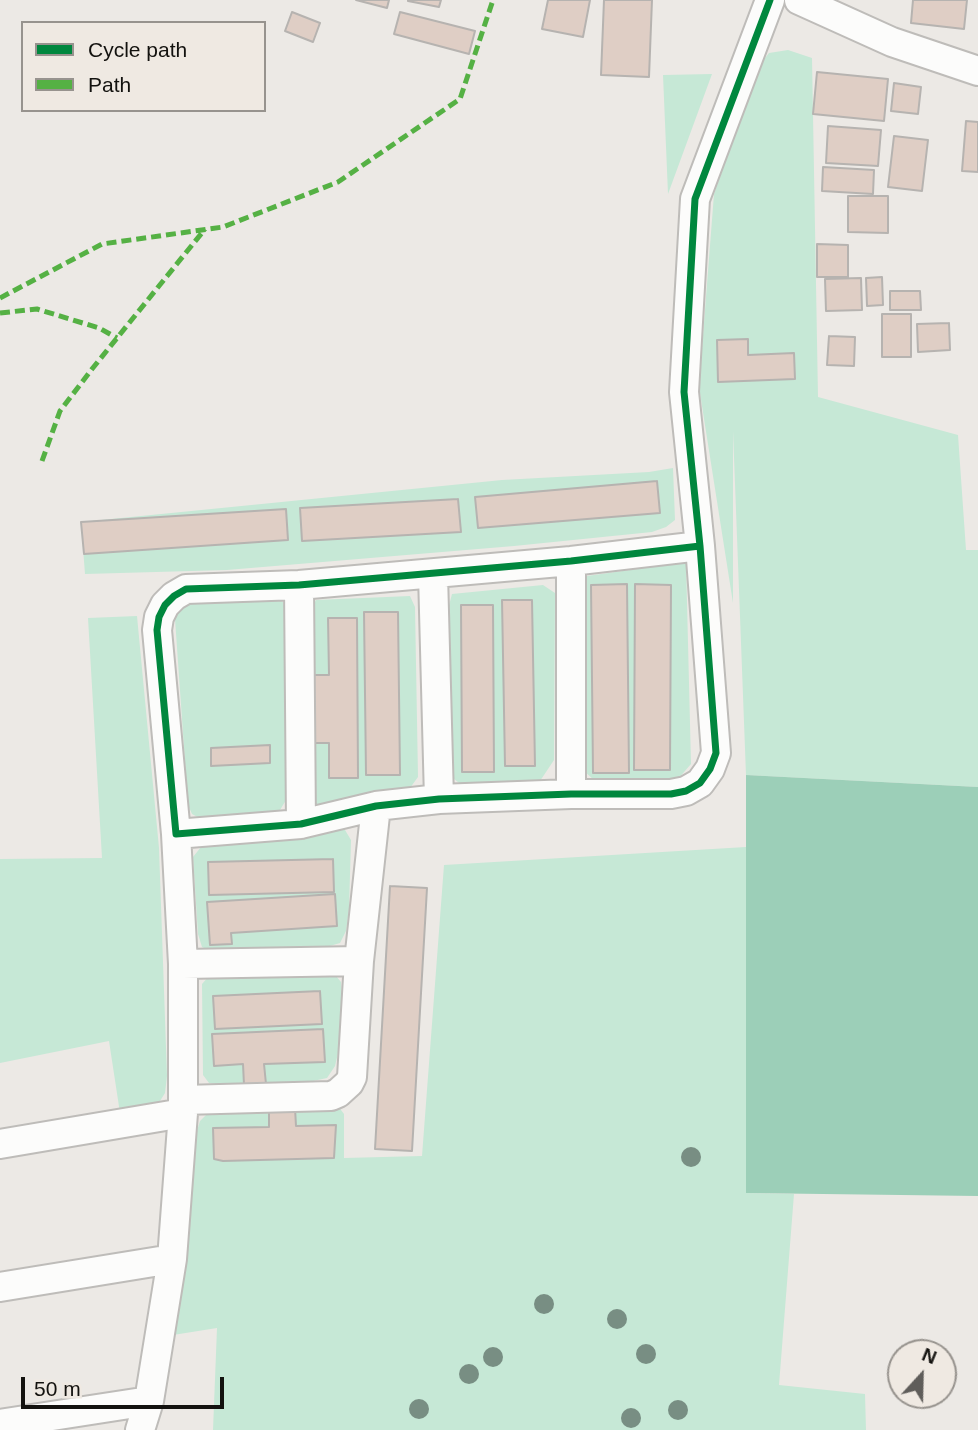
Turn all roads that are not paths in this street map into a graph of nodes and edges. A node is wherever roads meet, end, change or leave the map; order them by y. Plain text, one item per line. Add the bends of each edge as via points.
1 (770, 0) edge
2 (799, 0) edge
3 (978, 71) edge
4 (699, 545) junction
5 (571, 561) junction
6 (433, 574) junction
7 (299, 585) junction
8 (571, 794) junction
9 (439, 800) junction
10 (376, 806) junction
11 (301, 824) junction
12 (176, 834) junction
13 (359, 961) junction
14 (183, 964) junction
15 (183, 1107) junction
16 (0, 1144) edge
17 (172, 1259) junction
18 (0, 1287) edge
19 (149, 1401) junction
20 (0, 1424) edge
21 (140, 1430) edge

1 - 4 street via 695,199 684,391
2 - 3 street via 891,42
4 - 5 street
4 - 8 street via 716,753 710,769 700,783 671,794
5 - 6 street
5 - 8 street
6 - 7 street
6 - 9 street
7 - 11 street
7 - 12 street via 186,589 165,605 159,617 156,630
8 - 9 street
9 - 10 street
10 - 11 street
10 - 13 street
11 - 12 street
12 - 14 street
13 - 14 street
13 - 15 street via 352,1077 344,1088 331,1096
14 - 15 street
15 - 16 street
15 - 17 street
17 - 18 street
17 - 19 street
19 - 20 street
19 - 21 street

